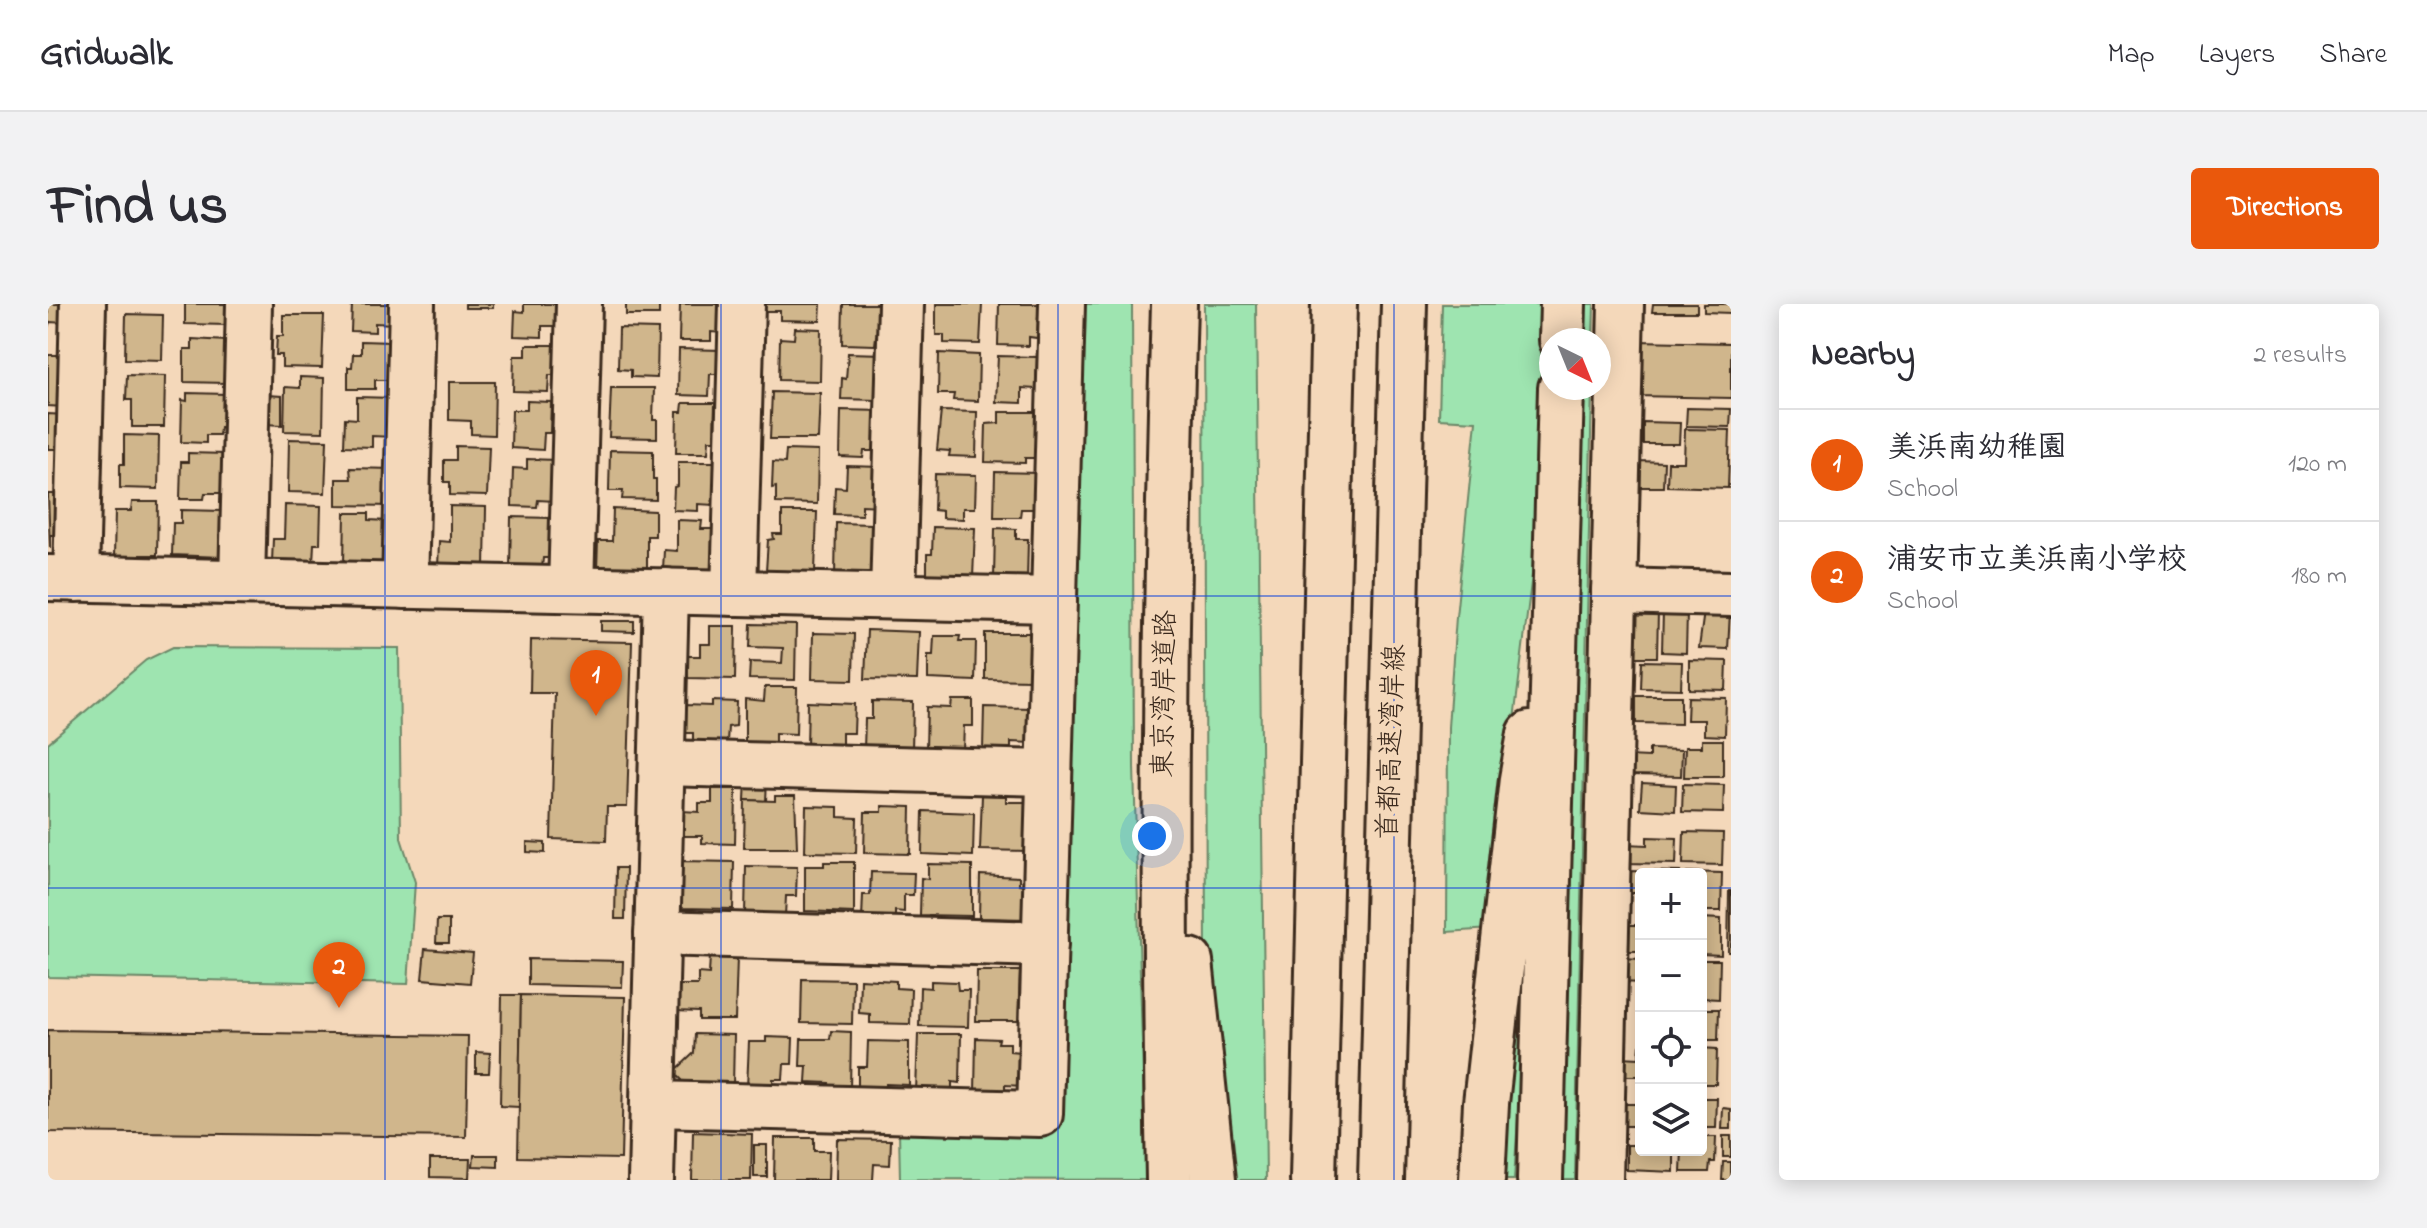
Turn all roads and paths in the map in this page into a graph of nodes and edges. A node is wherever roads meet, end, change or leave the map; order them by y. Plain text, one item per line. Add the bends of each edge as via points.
1 (83, 304) edge
2 (249, 304) edge
3 (412, 304) edge
4 (579, 304) edge
5 (742, 304) edge
6 (901, 304) edge
7 (1062, 304) edge
8 (1174, 304) edge
9 (1334, 304) edge
10 (1404, 304) edge
11 (1563, 304) edge
12 (1621, 304) edge
13 (1562, 328) edge
14 (1561, 400) edge
15 (62, 578) edge
16 (242, 582) junction
17 (1557, 582) junction
18 (405, 586) junction
19 (571, 589) junction
20 (666, 591) junction
21 (1614, 591) junction
22 (734, 593) junction
23 (1731, 594) edge
24 (893, 596) junction
25 (1054, 600) junction
26 (662, 763) junction
27 (1049, 773) junction
28 (1164, 822) junction
29 (657, 933) junction
30 (1045, 944) junction
31 (653, 1104) junction
32 (651, 1180) edge
33 (1169, 1180) edge
34 (1213, 1180) edge
35 (1313, 1180) edge
36 (1381, 1180) edge
37 (1482, 1180) edge
38 (1540, 1180) edge
39 (1600, 1180) edge

1 - 15 main road
2 - 16 main road
3 - 18 main road
4 - 19 main road
5 - 22 main road
6 - 24 main road
7 - 25 main road
8 - 28 main road, 東京湾岸道路
9 - 35 main road
10 - 36 main road, 首都高速湾岸線
11 - 13 main road
12 - 21 main road
14 - 17 main road
15 - 16 main road
16 - 18 main road
17 - 37 main road via 1522,779
17 - 38 main road
18 - 19 main road
19 - 20 main road
20 - 22 main road
20 - 26 main road
21 - 23 main road
21 - 39 main road
22 - 24 main road
24 - 25 main road
25 - 27 main road
26 - 27 main road
26 - 29 main road
27 - 30 main road
28 - 33 main road, 東京湾岸道路
28 - 34 main road via 1186,921
29 - 30 main road
29 - 31 main road
30 - 31 main road via 1040,1114
31 - 32 main road

